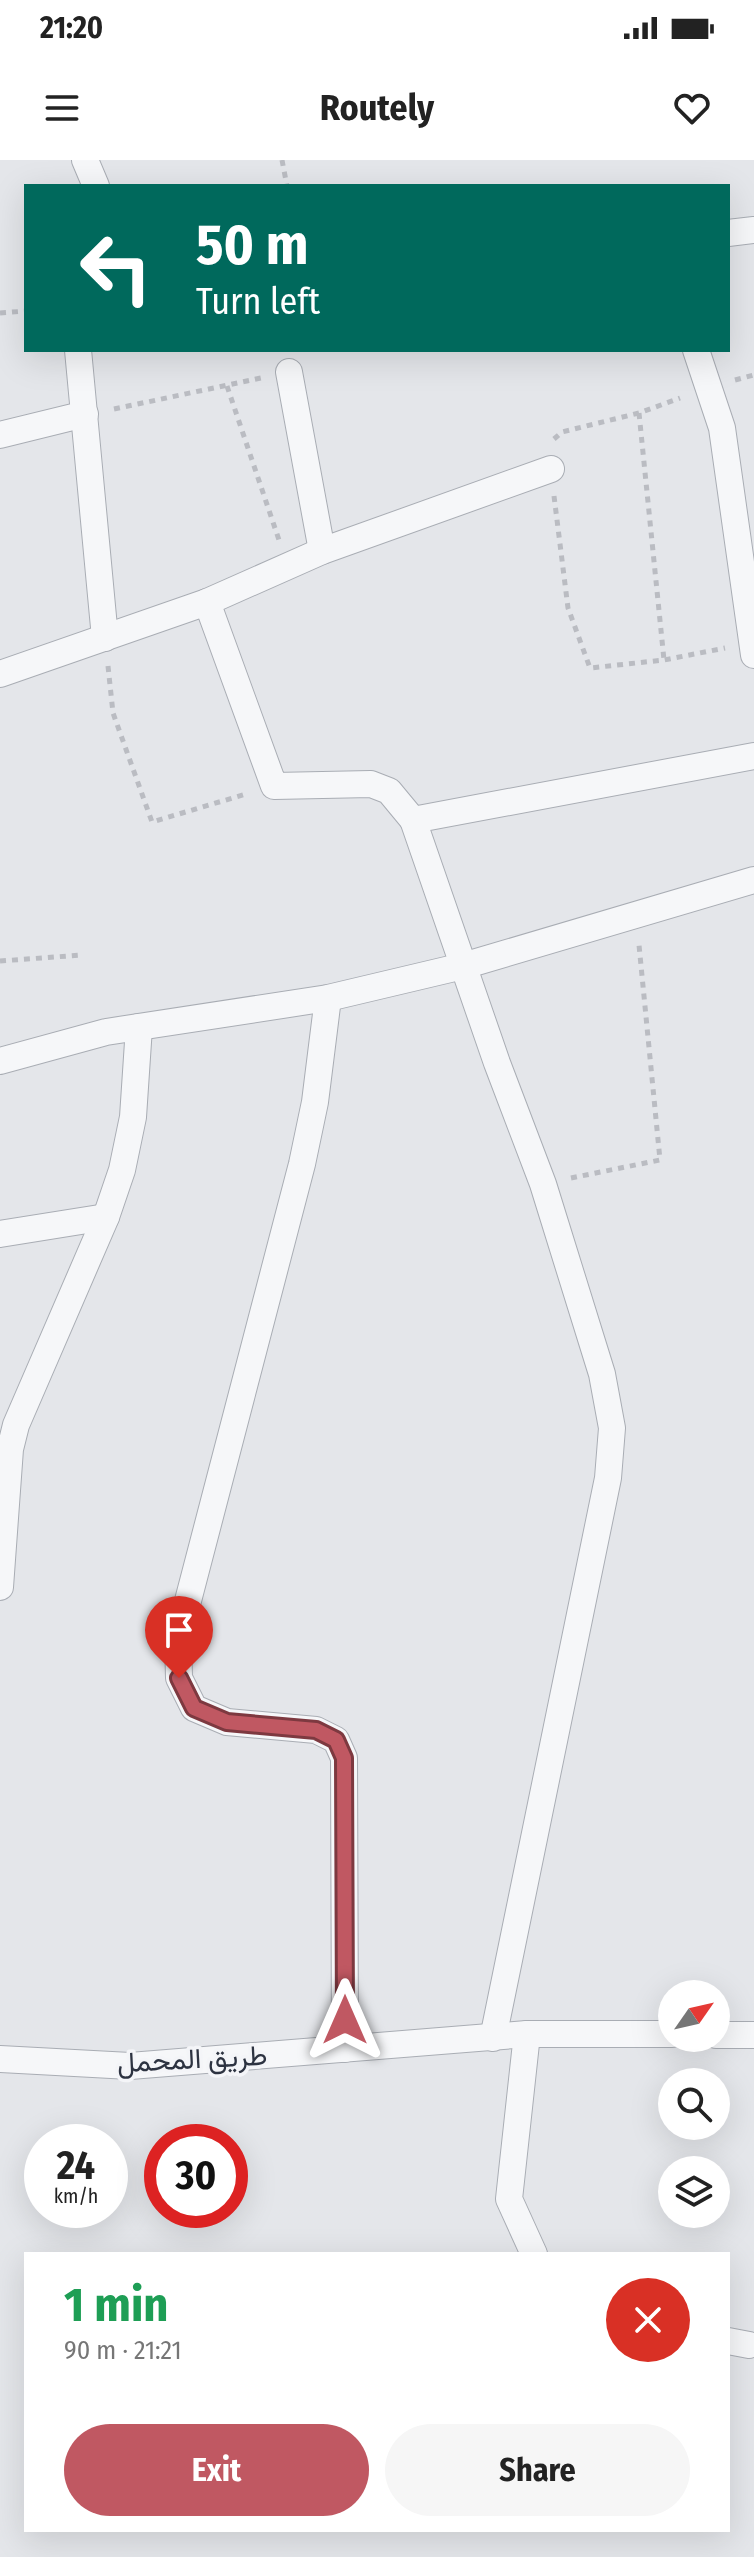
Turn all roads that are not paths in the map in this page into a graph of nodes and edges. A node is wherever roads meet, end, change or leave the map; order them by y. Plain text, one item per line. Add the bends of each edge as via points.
1 (85, 160) edge
2 (95, 184) edge
3 (754, 230) edge
4 (730, 233) edge
5 (78, 352) edge
6 (697, 352) edge
7 (289, 372) dead end
8 (85, 414) junction
9 (0, 435) edge
10 (551, 469) road end
11 (322, 551) junction
12 (207, 602) junction
13 (105, 638) junction
14 (753, 649) edge
15 (0, 674) edge
16 (754, 756) edge
17 (413, 820) junction
18 (754, 880) edge
19 (463, 966) junction
20 (328, 998) junction
21 (139, 1027) junction
22 (0, 1061) edge
23 (106, 1217) junction
24 (0, 1234) edge
25 (8, 1426) edge
26 (0, 1587) edge
27 (527, 2034) junction
28 (658, 2034) edge
29 (730, 2035) edge
30 (754, 2035) edge
31 (493, 2038) junction
32 (345, 2049) junction
33 (0, 2059) edge
34 (533, 2252) edge

1 - 2 street
3 - 4 street
5 - 8 street
6 - 14 street via 722,428
7 - 11 street
8 - 9 street
8 - 13 street
10 - 11 street
11 - 12 street
12 - 13 street
12 - 17 street via 274,786 371,784 389,791
13 - 15 street
16 - 17 street
17 - 19 street
18 - 19 street
19 - 20 street
19 - 31 street via 543,1184 602,1374 612,1428 608,1478
20 - 21 street
20 - 32 street via 302,1164 178,1639 179,1678 194,1708 227,1722 316,1730 336,1740 344,1758
21 - 22 street
21 - 23 street via 133,1117
23 - 24 street
23 - 25 street
25 - 26 street
27 - 28 street, طريق المحمل
27 - 31 street, طريق المحمل
27 - 34 street via 509,2199
29 - 30 street
31 - 32 street, طريق المحمل
32 - 33 street, طريق المحمل via 130,2066

